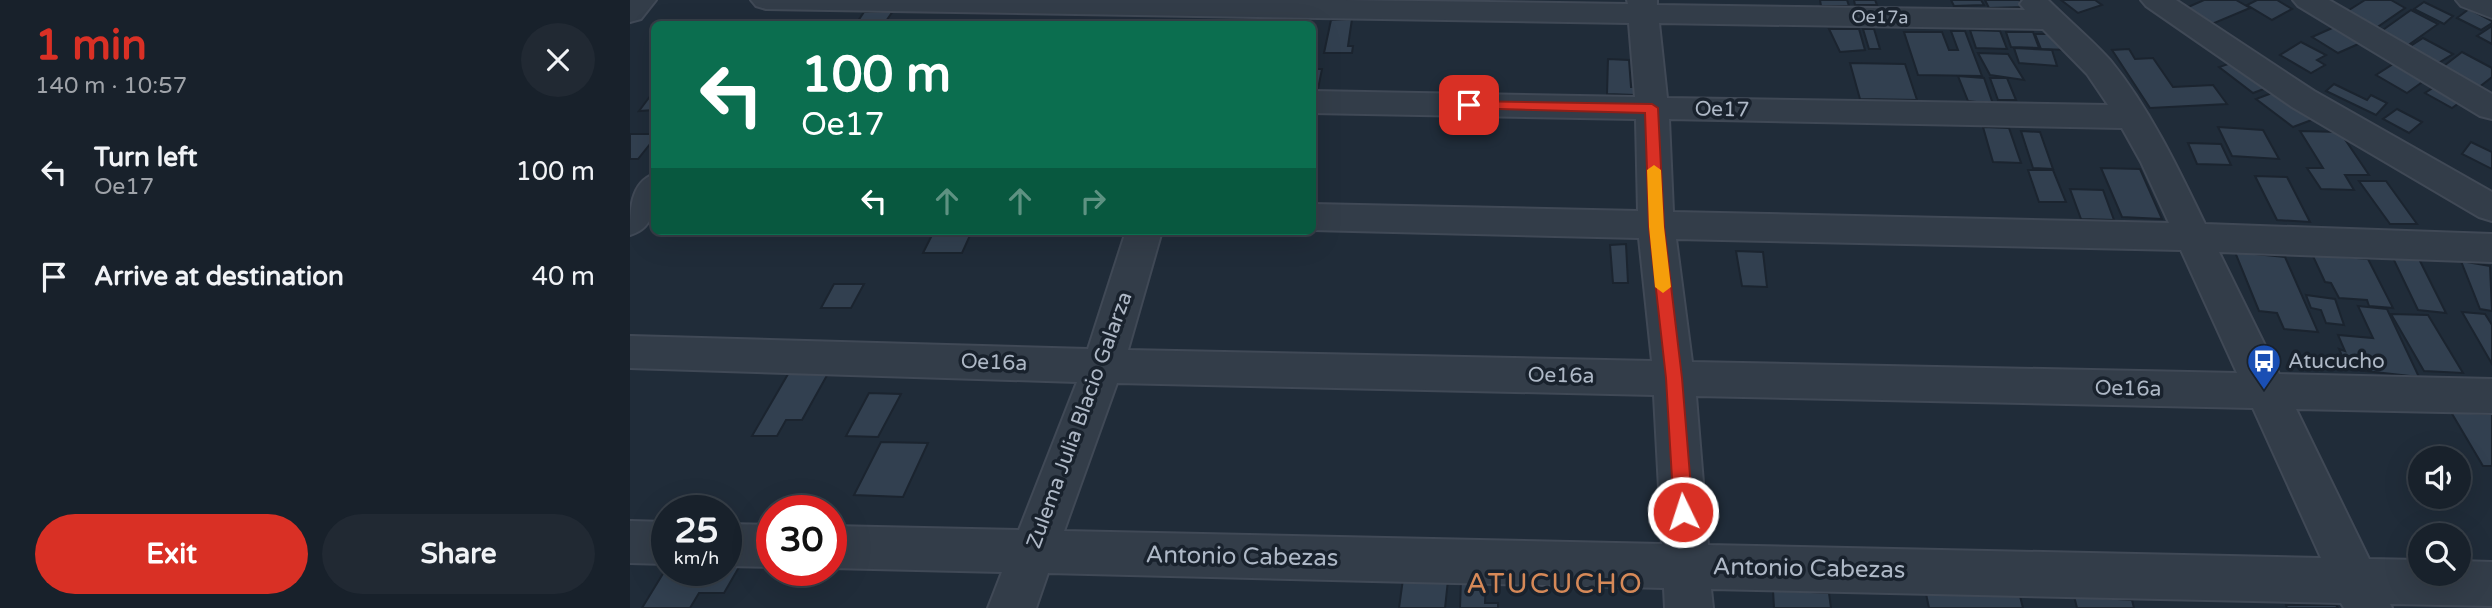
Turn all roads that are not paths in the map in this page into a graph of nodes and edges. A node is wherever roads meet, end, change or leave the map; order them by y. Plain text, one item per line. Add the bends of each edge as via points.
1 (641, 0) edge
2 (766, 0) edge
3 (783, 0) edge
4 (2156, 0) edge
5 (2308, 0) edge
6 (2471, 0) edge
7 (1643, 7) edge
8 (2492, 9) edge
9 (1206, 10) edge
10 (2041, 10) edge
11 (630, 13) edge
12 (769, 21) edge
13 (1316, 102) edge
14 (1652, 108) junction
15 (2492, 108) edge
16 (2132, 117) junction
17 (2492, 208) edge
18 (1316, 218) edge
19 (1656, 227) junction
20 (1143, 235) edge
21 (2194, 237) junction
22 (2492, 248) edge
23 (630, 352) edge
24 (1103, 366) junction
25 (1674, 378) junction
26 (2264, 391) junction
27 (2492, 396) edge
28 (630, 542) edge
29 (651, 543) edge
30 (847, 547) edge
31 (1032, 551) junction
32 (2492, 584) edge
33 (1688, 587) edge
34 (2361, 593) edge
35 (1012, 608) edge

1 - 11 street
2 - 3 street, Oe17a
3 - 9 street, Oe17a
3 - 12 street
4 - 17 street via 2303,99
5 - 15 street
6 - 8 street
7 - 9 street, Oe17a
7 - 10 street, Oe17a
7 - 14 street
10 - 16 street via 2098,67
13 - 14 street, Oe17
14 - 16 street, Oe17
14 - 19 street
16 - 21 street
18 - 19 street
19 - 21 street
19 - 25 street
20 - 24 street, Zulema Julia Blacio Galarza
21 - 22 street
21 - 26 street
23 - 24 street, Oe16a
24 - 25 street, Oe16a
24 - 31 street, Zulema Julia Blacio Galarza
25 - 26 street, Oe16a
25 - 33 street
26 - 27 street, Oe16a
26 - 34 street
28 - 29 street
30 - 31 street, Antonio Cabezas
31 - 33 street, Antonio Cabezas
31 - 35 street, Zulema Julia Blacio Galarza
32 - 34 street, Antonio Cabezas
33 - 34 street, Antonio Cabezas

